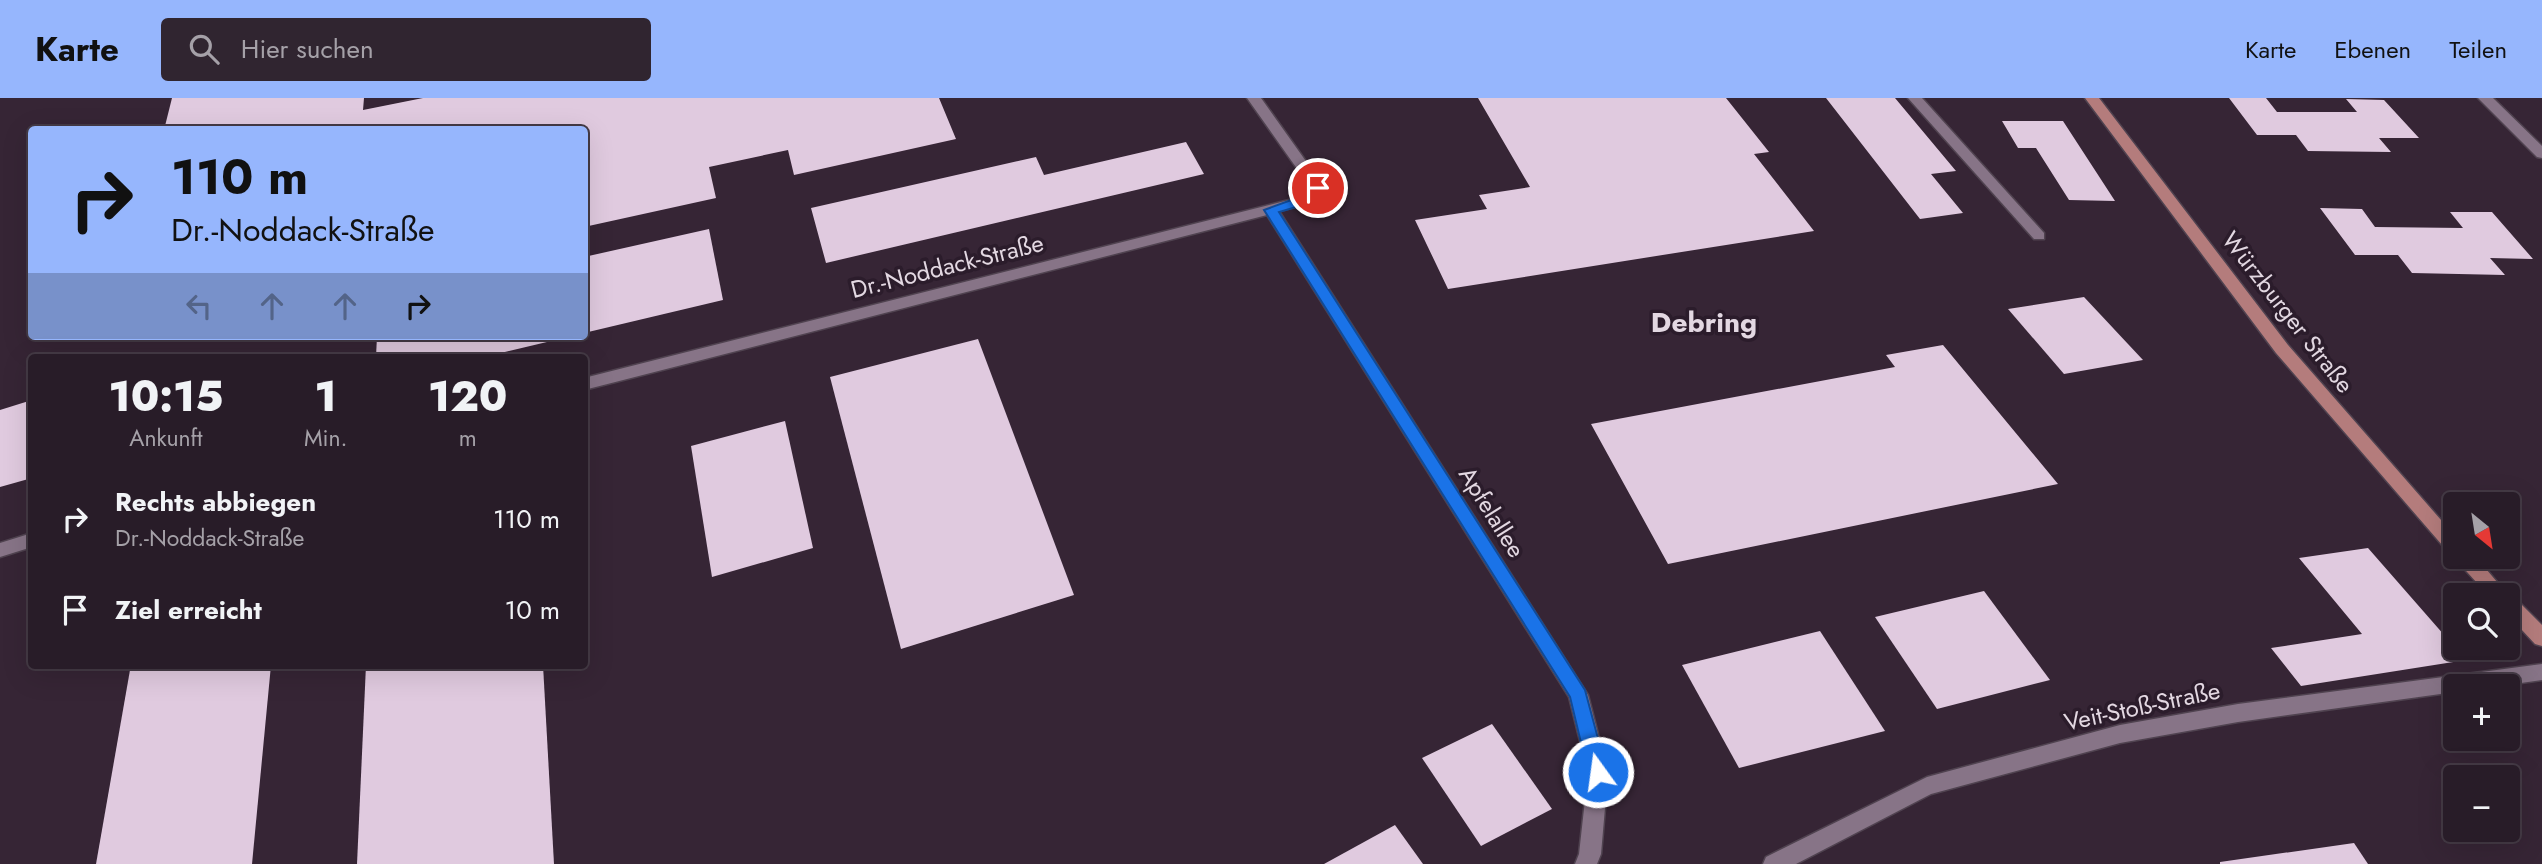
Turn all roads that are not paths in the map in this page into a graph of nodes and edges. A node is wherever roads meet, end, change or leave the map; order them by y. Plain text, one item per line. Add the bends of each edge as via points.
1 (1254, 98) edge
2 (1915, 98) edge
3 (2092, 98) edge
4 (2485, 98) edge
5 (2542, 154) edge
6 (1271, 210) junction
7 (2039, 236) dead end
8 (588, 383) edge
9 (2443, 534) edge
10 (28, 541) edge
11 (0, 550) edge
12 (2475, 569) edge
13 (2489, 583) edge
14 (2520, 615) edge
15 (2542, 638) edge
16 (2542, 672) edge
17 (1586, 864) edge
18 (1774, 864) edge

1 - 6 street, Dr.-Noddack-Straße via 1318,188 1298,202
2 - 7 street
3 - 9 main road, Würzburger Straße via 2282,349
4 - 5 street
6 - 8 street, Dr.-Noddack-Straße
6 - 17 street, Apfelallee via 1578,695 1598,772
10 - 11 street
12 - 13 main road
14 - 15 main road
16 - 18 street, Veit-Stoß-Straße via 2238,713 2120,734 1927,786

